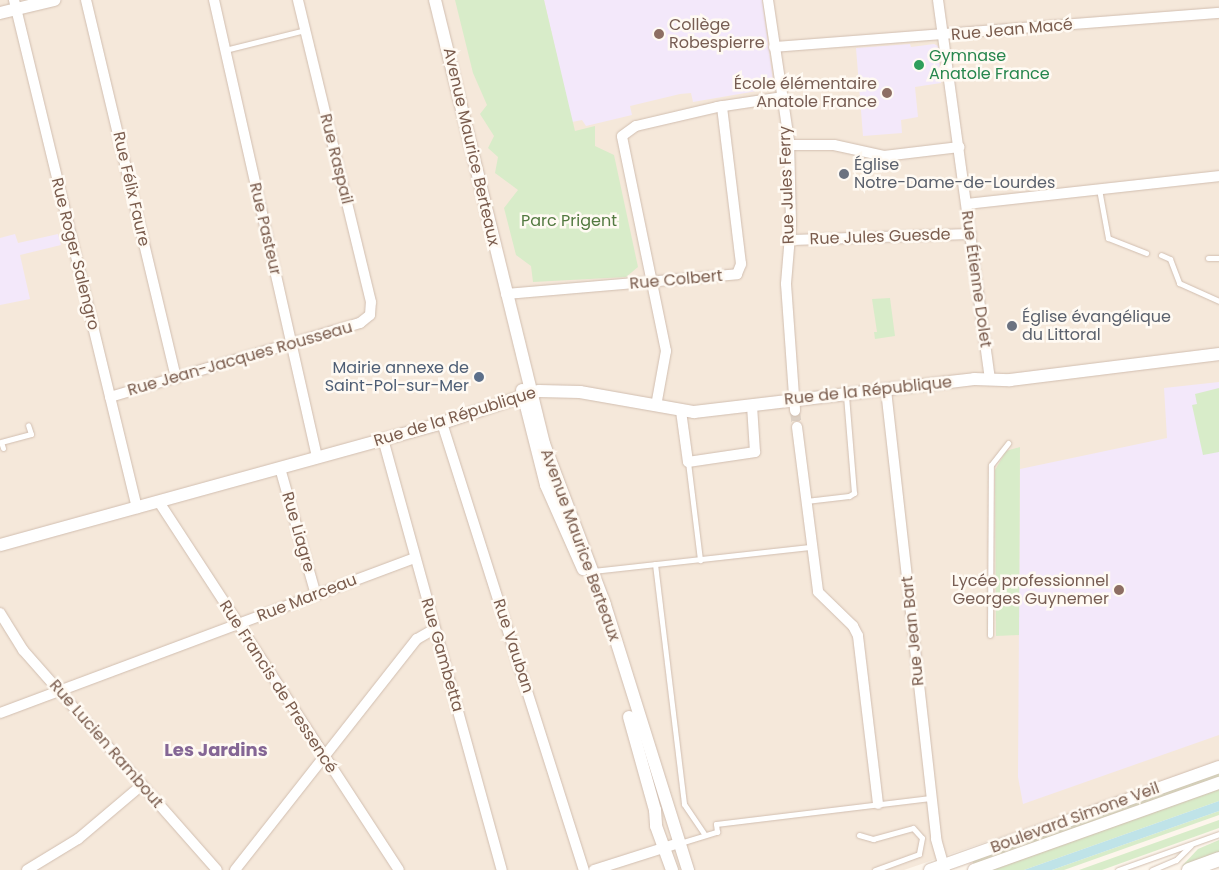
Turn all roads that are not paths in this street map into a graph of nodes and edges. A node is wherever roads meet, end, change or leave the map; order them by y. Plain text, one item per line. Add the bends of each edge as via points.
1 (54, 0) edge
2 (86, 0) edge
3 (214, 0) edge
4 (298, 0) edge
5 (435, 0) edge
6 (440, 0) edge
7 (768, 0) edge
8 (938, 0) edge
9 (15, 5) edge
10 (0, 13) edge
11 (1219, 13) edge
12 (442, 19) junction
13 (305, 30) junction
14 (943, 36) junction
15 (774, 47) junction
16 (225, 50) junction
17 (783, 97) junction
18 (722, 106) junction
19 (790, 145) junction
20 (959, 147) junction
21 (1219, 176) edge
22 (1099, 189) junction
23 (967, 204) junction
24 (971, 234) junction
25 (790, 240) junction
26 (1146, 253) dead end
27 (1161, 255) dead end
28 (1208, 258) dead end
29 (1219, 258) edge
30 (654, 282) junction
31 (507, 299) junction
32 (1219, 301) edge
33 (368, 317) joint
34 (292, 344) junction
35 (1219, 354) edge
36 (176, 378) junction
37 (990, 379) junction
38 (886, 390) junction
39 (527, 394) junction
40 (846, 395) junction
41 (110, 397) junction
42 (752, 405) junction
43 (656, 406) junction
44 (794, 406) junction
45 (681, 411) junction
46 (442, 422) junction
47 (28, 425) dead end
48 (797, 427) tunnel mouth
49 (383, 439) junction
50 (1008, 443) dead end
51 (3, 448) dead end
52 (317, 458) junction
53 (688, 462) junction
54 (280, 468) junction
55 (806, 500) junction
56 (159, 502) junction
57 (137, 508) junction
58 (0, 545) edge
59 (812, 547) junction
60 (415, 558) junction
61 (700, 560) junction
62 (655, 564) junction
63 (589, 572) junction
64 (316, 595) junction
65 (0, 613) edge
66 (238, 624) junction
67 (434, 629) junction
68 (990, 635) dead end
69 (59, 691) junction
70 (0, 713) edge
71 (324, 756) junction
72 (1219, 767) edge
73 (1219, 783) edge
74 (142, 784) junction
75 (932, 798) junction
76 (878, 804) junction
77 (1219, 834) edge
78 (859, 835) dead end
79 (705, 836) junction
80 (678, 843) junction
81 (1193, 843) junction
82 (664, 848) junction
83 (1219, 859) edge
84 (1219, 867) edge
85 (944, 868) edge
86 (27, 870) edge
87 (218, 870) edge
88 (235, 870) edge
89 (399, 870) edge
90 (502, 870) edge
91 (584, 870) edge
92 (594, 870) edge
93 (672, 870) edge
94 (688, 870) edge
95 (875, 870) edge
96 (930, 870) edge
97 (974, 870) edge
98 (1118, 870) edge
99 (1152, 870) edge
100 (1188, 870) edge
101 (1210, 870) edge

1 - 9 street
2 - 36 street, Rue Félix Faure
3 - 16 street, Rue Pasteur
4 - 13 street, Rue Raspail
5 - 12 street, Avenue Maurice Berteaux
6 - 12 street, Avenue Maurice Berteaux
7 - 15 street, Rue Jules Ferry
8 - 14 street, Rue Étienne Dolet
9 - 10 street
9 - 41 street, Rue Roger Salengro
11 - 14 street, Rue Jean Macé
12 - 31 street, Avenue Maurice Berteaux
13 - 16 lane
13 - 33 street, Rue Raspail via 370,302
14 - 15 street, Rue Jean Macé
14 - 20 street, Rue Étienne Dolet
15 - 17 street, Rue Jules Ferry
16 - 34 street, Rue Pasteur
17 - 18 street
17 - 19 street, Rue Jules Ferry
18 - 30 street, Rue Colbert via 740,269 734,275
18 - 30 street via 636,126 622,136
19 - 20 street via 834,145 884,156
19 - 25 street, Rue Jules Ferry
20 - 23 street, Rue Étienne Dolet
21 - 22 street
22 - 23 street
22 - 26 lane via 1108,238
23 - 24 street, Rue Étienne Dolet
24 - 25 street, Rue Jules Guesde
24 - 37 street, Rue Étienne Dolet
25 - 44 street, Rue Jules Ferry via 786,284
27 - 32 lane via 1170,259 1179,283
28 - 29 lane
30 - 31 street, Rue Colbert
30 - 43 street via 666,354
31 - 39 street, Avenue Maurice Berteaux
33 - 34 street, Rue Jean-Jacques Rousseau via 360,323
34 - 36 street, Rue Jean-Jacques Rousseau
34 - 52 street, Rue Pasteur
35 - 37 street, Rue de la République via 1010,380
36 - 41 street, Rue Jean-Jacques Rousseau
37 - 38 street, Rue de la République
38 - 40 street, Rue de la République
38 - 75 street, Rue Jean Bart
39 - 43 street, Rue de la République via 580,392
39 - 46 street, Rue de la République
39 - 63 street, Avenue Maurice Berteaux
40 - 44 street, Rue de la République
40 - 55 lane via 854,493
41 - 57 street, Rue Roger Salengro
42 - 44 street, Rue de la République
42 - 45 street, Rue de la République
42 - 53 street via 755,452
43 - 45 street, Rue de la République
45 - 53 street
46 - 49 street, Rue de la République
46 - 91 street, Rue Vauban
47 - 51 lane via 30,434 1,442
48 - 55 street
49 - 52 street, Rue de la République
49 - 60 street, Rue Gambetta
50 - 68 lane via 991,465
52 - 54 street, Rue de la République
53 - 61 lane
54 - 56 street, Rue de la République
54 - 64 street, Rue Liagre
55 - 59 street
56 - 57 street, Rue de la République
56 - 66 street, Rue Francis de Pressencé
57 - 58 street, Rue de la République
59 - 61 lane
59 - 76 street via 820,597 853,626 858,636
60 - 64 street, Rue Marceau
60 - 67 street, Rue Gambetta
61 - 62 lane
62 - 63 lane
62 - 79 lane via 684,807
63 - 80 street, Avenue Maurice Berteaux
63 - 82 street, Avenue Maurice Berteaux
64 - 66 street, Rue Marceau
65 - 69 street, Rue Lucien Rambout via 20,646
66 - 69 street, Rue Marceau
66 - 71 street, Rue Francis de Pressencé
67 - 71 street via 417,639
67 - 90 street, Rue Gambetta
69 - 70 street, Rue Marceau
69 - 74 street, Rue Lucien Rambout
71 - 88 street
71 - 89 street, Rue Francis de Pressencé
72 - 85 street, Boulevard Simone Veil
73 - 97 street, Boulevard Simone Veil
74 - 86 street via 78,839
74 - 87 street, Rue Lucien Rambout
75 - 76 lane
75 - 85 street, Rue Jean Bart via 937,844
76 - 79 lane via 716,824 717,832
77 - 81 lane
78 - 95 lane via 873,839 913,828 922,838 922,850 918,855
79 - 80 lane
80 - 82 street
80 - 94 street, Avenue Maurice Berteaux
81 - 98 lane
81 - 99 lane via 1176,860
82 - 92 street
82 - 93 street, Avenue Maurice Berteaux
83 - 100 main road
84 - 101 main road
85 - 96 street, Boulevard Simone Veil

